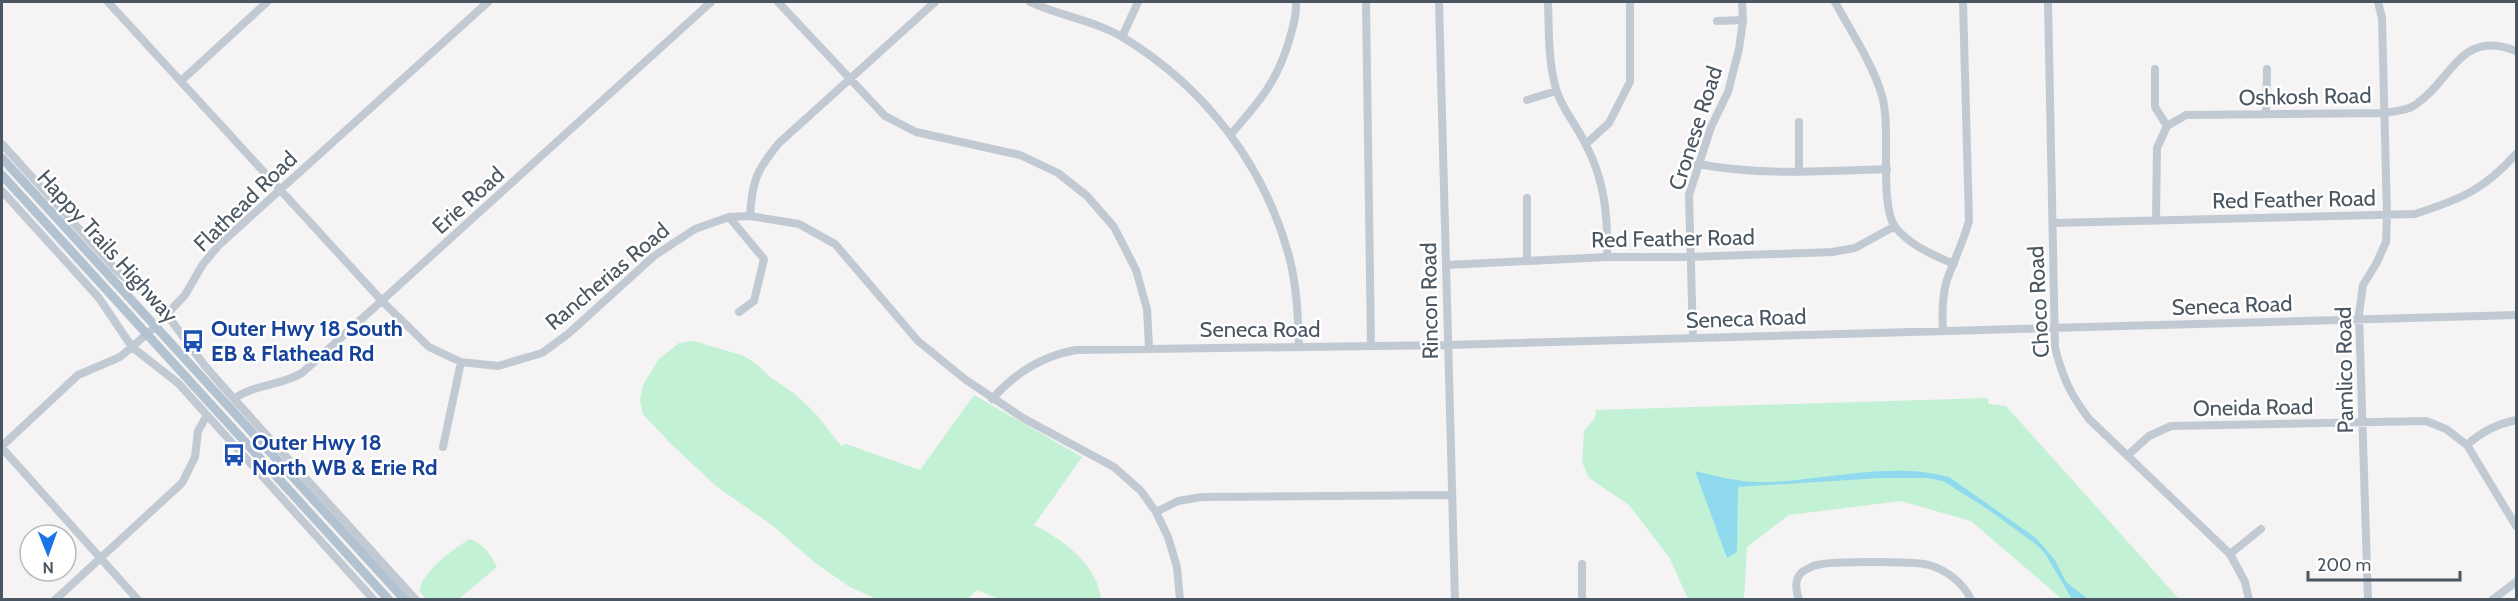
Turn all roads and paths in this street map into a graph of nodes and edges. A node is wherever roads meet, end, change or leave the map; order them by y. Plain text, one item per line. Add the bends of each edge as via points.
1 (108, 2) edge
2 (267, 2) edge
3 (488, 2) edge
4 (711, 2) edge
5 (778, 2) edge
6 (935, 2) edge
7 (1030, 2) edge
8 (1138, 2) edge
9 (1296, 2) edge
10 (1366, 2) edge
11 (1439, 2) edge
12 (1548, 2) edge
13 (1630, 2) edge
14 (1742, 2) edge
15 (1835, 2) edge
16 (1963, 2) edge
17 (2048, 2) edge
18 (2378, 2) edge
19 (1717, 21) dead end
20 (1743, 21) junction
21 (1122, 37) junction
22 (2517, 51) edge
23 (2155, 69) dead end
24 (2267, 69) dead end
25 (849, 78) junction
26 (181, 81) junction
27 (1557, 91) junction
28 (1527, 100) dead end
29 (2384, 113) junction
30 (2266, 114) junction
31 (1799, 122) dead end
32 (2168, 126) junction
33 (1231, 134) junction
34 (2, 144) edge
35 (1586, 144) junction
36 (2517, 154) edge
37 (2, 158) edge
38 (1698, 165) junction
39 (1887, 169) junction
40 (1799, 172) junction
41 (2, 175) edge
42 (2, 191) edge
43 (280, 191) junction
44 (1527, 198) dead end
45 (750, 216) junction
46 (2387, 216) junction
47 (729, 217) junction
48 (2156, 220) junction
49 (2053, 224) junction
50 (1894, 226) junction
51 (1607, 257) junction
52 (1690, 257) junction
53 (1527, 261) junction
54 (1954, 264) junction
55 (1446, 265) junction
56 (383, 302) junction
57 (739, 312) dead end
58 (168, 315) junction
59 (2517, 315) edge
60 (2359, 319) junction
61 (155, 327) junction
62 (2055, 328) junction
63 (1943, 330) junction
64 (146, 334) junction
65 (1693, 338) junction
66 (1448, 345) junction
67 (1299, 346) junction
68 (1371, 346) junction
69 (132, 347) junction
70 (1149, 347) junction
71 (461, 362) junction
72 (234, 399) junction
73 (992, 399) junction
74 (207, 415) junction
75 (2517, 420) edge
76 (2363, 424) junction
77 (2467, 446) junction
78 (2, 447) edge
79 (442, 447) dead end
80 (2128, 455) junction
81 (1452, 495) junction
82 (1156, 512) junction
83 (2517, 526) edge
84 (2260, 529) dead end
85 (2230, 554) junction
86 (100, 558) junction
87 (1582, 564) dead end
88 (2517, 582) edge
89 (55, 600) edge
90 (138, 600) edge
91 (374, 600) edge
92 (389, 600) edge
93 (405, 600) edge
94 (416, 600) edge
95 (1180, 600) edge
96 (1455, 600) edge
97 (1582, 600) edge
98 (1799, 600) edge
99 (1971, 600) edge
100 (2249, 600) edge
101 (2368, 600) edge
102 (2492, 600) edge

1 - 26 street, Rancherias Road
2 - 26 street
3 - 43 street, Flathead Road
4 - 56 street, Erie Road
5 - 25 street
6 - 25 street
7 - 21 street
8 - 21 street
9 - 33 street via 1285,58 1272,84
10 - 68 street
11 - 55 street, Rincon Road
12 - 27 street via 1551,71
13 - 35 street via 1630,82 1609,123
14 - 20 street, Cronese Road
15 - 39 street via 1882,97
16 - 54 street via 1969,221
17 - 49 street, Choco Road
18 - 29 street, Pamlico Road via 2382,18
19 - 20 street
20 - 38 street, Cronese Road via 1728,92
21 - 33 street via 1196,94
22 - 29 street, Oshkosh Road via 2504,46 2475,47 2457,60 2415,106
23 - 32 street via 2155,107
24 - 30 street
25 - 45 street via 779,143 759,168
25 - 70 street via 885,116 916,132 1020,156 1058,173 1087,196 1114,227 1136,270 1147,309
26 - 43 street, Rancherias Road
27 - 28 street
27 - 35 street via 1568,118
29 - 30 street, Oshkosh Road
29 - 46 street, Pamlico Road
30 - 32 street, Oshkosh Road via 2186,115
31 - 40 street
32 - 48 street via 2157,148
33 - 67 street via 1270,202 1290,260 1298,307
34 - 58 street via 119,273
35 - 51 street via 1602,183 1608,218
36 - 46 street, Red Feather Road via 2496,177 2474,191 2415,214
37 - 61 main road, Happy Trails Highway
38 - 40 street via 1733,171
38 - 52 street, Cronese Road via 1689,195
39 - 40 street
39 - 50 street via 1889,210
41 - 64 main road, Happy Trails Highway
42 - 69 street via 99,298
43 - 56 street, Rancherias Road
43 - 58 street, Flathead Road via 219,245
44 - 53 street
45 - 47 street, Rancherias Road
45 - 73 street, Rancherias Road via 799,224 835,244 918,341
46 - 48 street, Red Feather Road
46 - 60 street, Pamlico Road via 2385,242 2363,285
47 - 57 street via 764,260 754,301
47 - 71 street, Rancherias Road via 695,229 654,256 542,353 498,366
48 - 49 street, Red Feather Road
49 - 62 street, Choco Road
50 - 52 street, Red Feather Road via 1855,248 1832,252
50 - 54 street via 1925,251
51 - 52 street, Red Feather Road
51 - 53 street, Red Feather Road
52 - 65 street, Cronese Road
53 - 55 street, Red Feather Road
54 - 63 street via 1942,306
55 - 66 street, Rincon Road
56 - 71 street, Rancherias Road via 429,347
56 - 72 street, Erie Road via 302,373 289,381 247,390
58 - 61 street, Flathead Road
58 - 72 street
59 - 60 street, Seneca Road
60 - 62 street, Seneca Road
60 - 76 street, Pamlico Road
61 - 64 street, Flathead Road
61 - 93 main road, Happy Trails Highway
62 - 63 street, Seneca Road
62 - 80 street, Choco Road via 2055,348 2072,396 2089,419
63 - 65 street, Seneca Road
64 - 69 street, Flathead Road
64 - 92 main road, Happy Trails Highway
65 - 66 street, Seneca Road
66 - 68 street, Seneca Road
66 - 81 street, Rincon Road
67 - 68 street, Seneca Road
67 - 70 street, Seneca Road
69 - 74 street via 178,383
69 - 78 street, Flathead Road via 120,357 78,375
70 - 73 street, Seneca Road via 1054,354 1012,378
71 - 79 street
72 - 94 street
73 - 82 street, Rancherias Road via 1114,467 1141,491
74 - 86 street via 198,431 195,457 182,483
74 - 91 street
75 - 77 street via 2500,423
76 - 77 street, Oneida Road via 2427,421 2446,429
76 - 80 street, Oneida Road via 2170,426 2148,436
76 - 101 street, Pamlico Road
77 - 83 street, Oneida Road
78 - 86 street
80 - 85 street, Choco Road
81 - 82 street via 1202,497 1178,501
81 - 96 street, Rincon Road
82 - 95 street, Rancherias Road via 1177,567
84 - 85 street
85 - 100 street, Choco Road via 2245,582
86 - 89 street
86 - 90 street
87 - 97 street
88 - 102 street
98 - 99 street via 1796,584 1801,573 1819,564 1910,562 1944,572 1958,582

